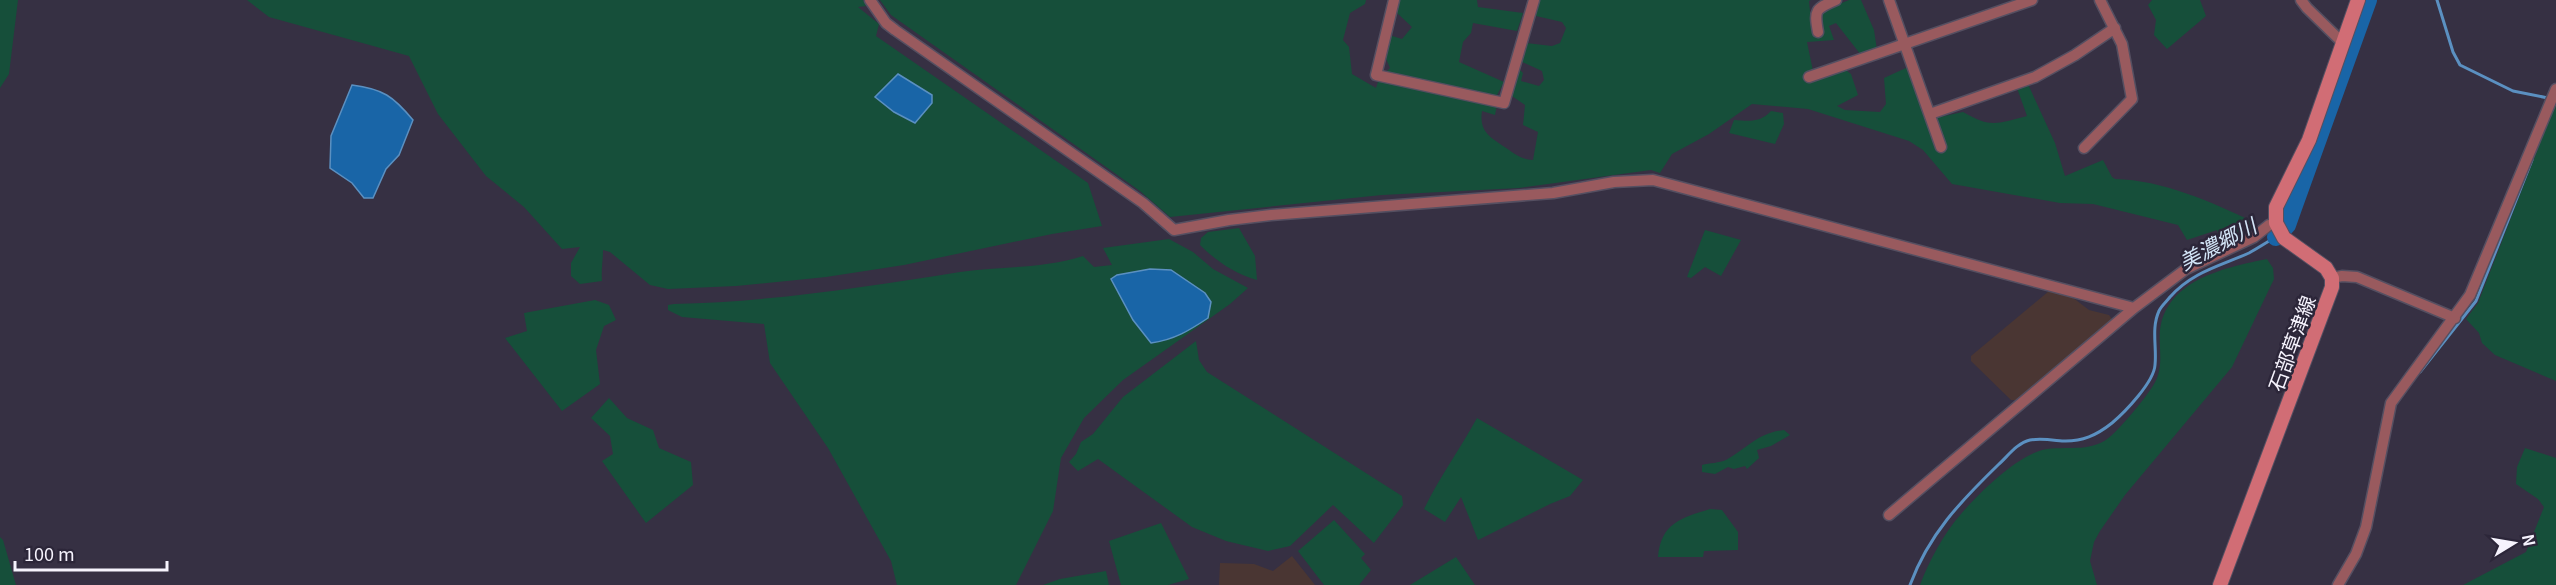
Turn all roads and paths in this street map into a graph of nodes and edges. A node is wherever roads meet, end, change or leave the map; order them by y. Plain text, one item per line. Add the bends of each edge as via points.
1 (870, 0) edge
2 (1394, 0) edge
3 (1534, 0) edge
4 (1836, 0) edge
5 (1889, 0) edge
6 (2100, 0) edge
7 (2301, 0) edge
8 (2358, 0) edge
9 (2027, 1) edge
10 (2115, 28) junction
11 (1818, 32) dead end
12 (2343, 43) junction
13 (1906, 44) junction
14 (1809, 76) dead end
15 (2556, 89) edge
16 (1930, 114) junction
17 (1941, 147) dead end
18 (2084, 148) dead end
19 (2277, 224) junction
20 (2332, 279) junction
21 (2134, 308) junction
22 (2455, 318) junction
23 (1889, 515) dead end
24 (2220, 585) edge
25 (2338, 585) edge

1 - 21 street via 895,30 1143,203 1174,230 1260,216 1553,193 1614,182 1653,180
2 - 3 street via 1376,75 1504,103
4 - 11 street via 1817,9
5 - 13 street
6 - 10 street
7 - 12 street
8 - 12 main road
9 - 13 street
10 - 16 street via 2035,76
10 - 18 street via 2124,50 2132,99
12 - 19 main road via 2309,140 2276,207
13 - 14 street
13 - 16 street
15 - 22 street via 2470,295
16 - 17 street
19 - 20 main road, 石部草津線 via 2287,240 2326,268
19 - 21 street via 2186,269
20 - 22 street via 2357,277
20 - 24 main road, 石部草津線 via 2329,299
21 - 23 street
22 - 25 street via 2391,403 2366,527

